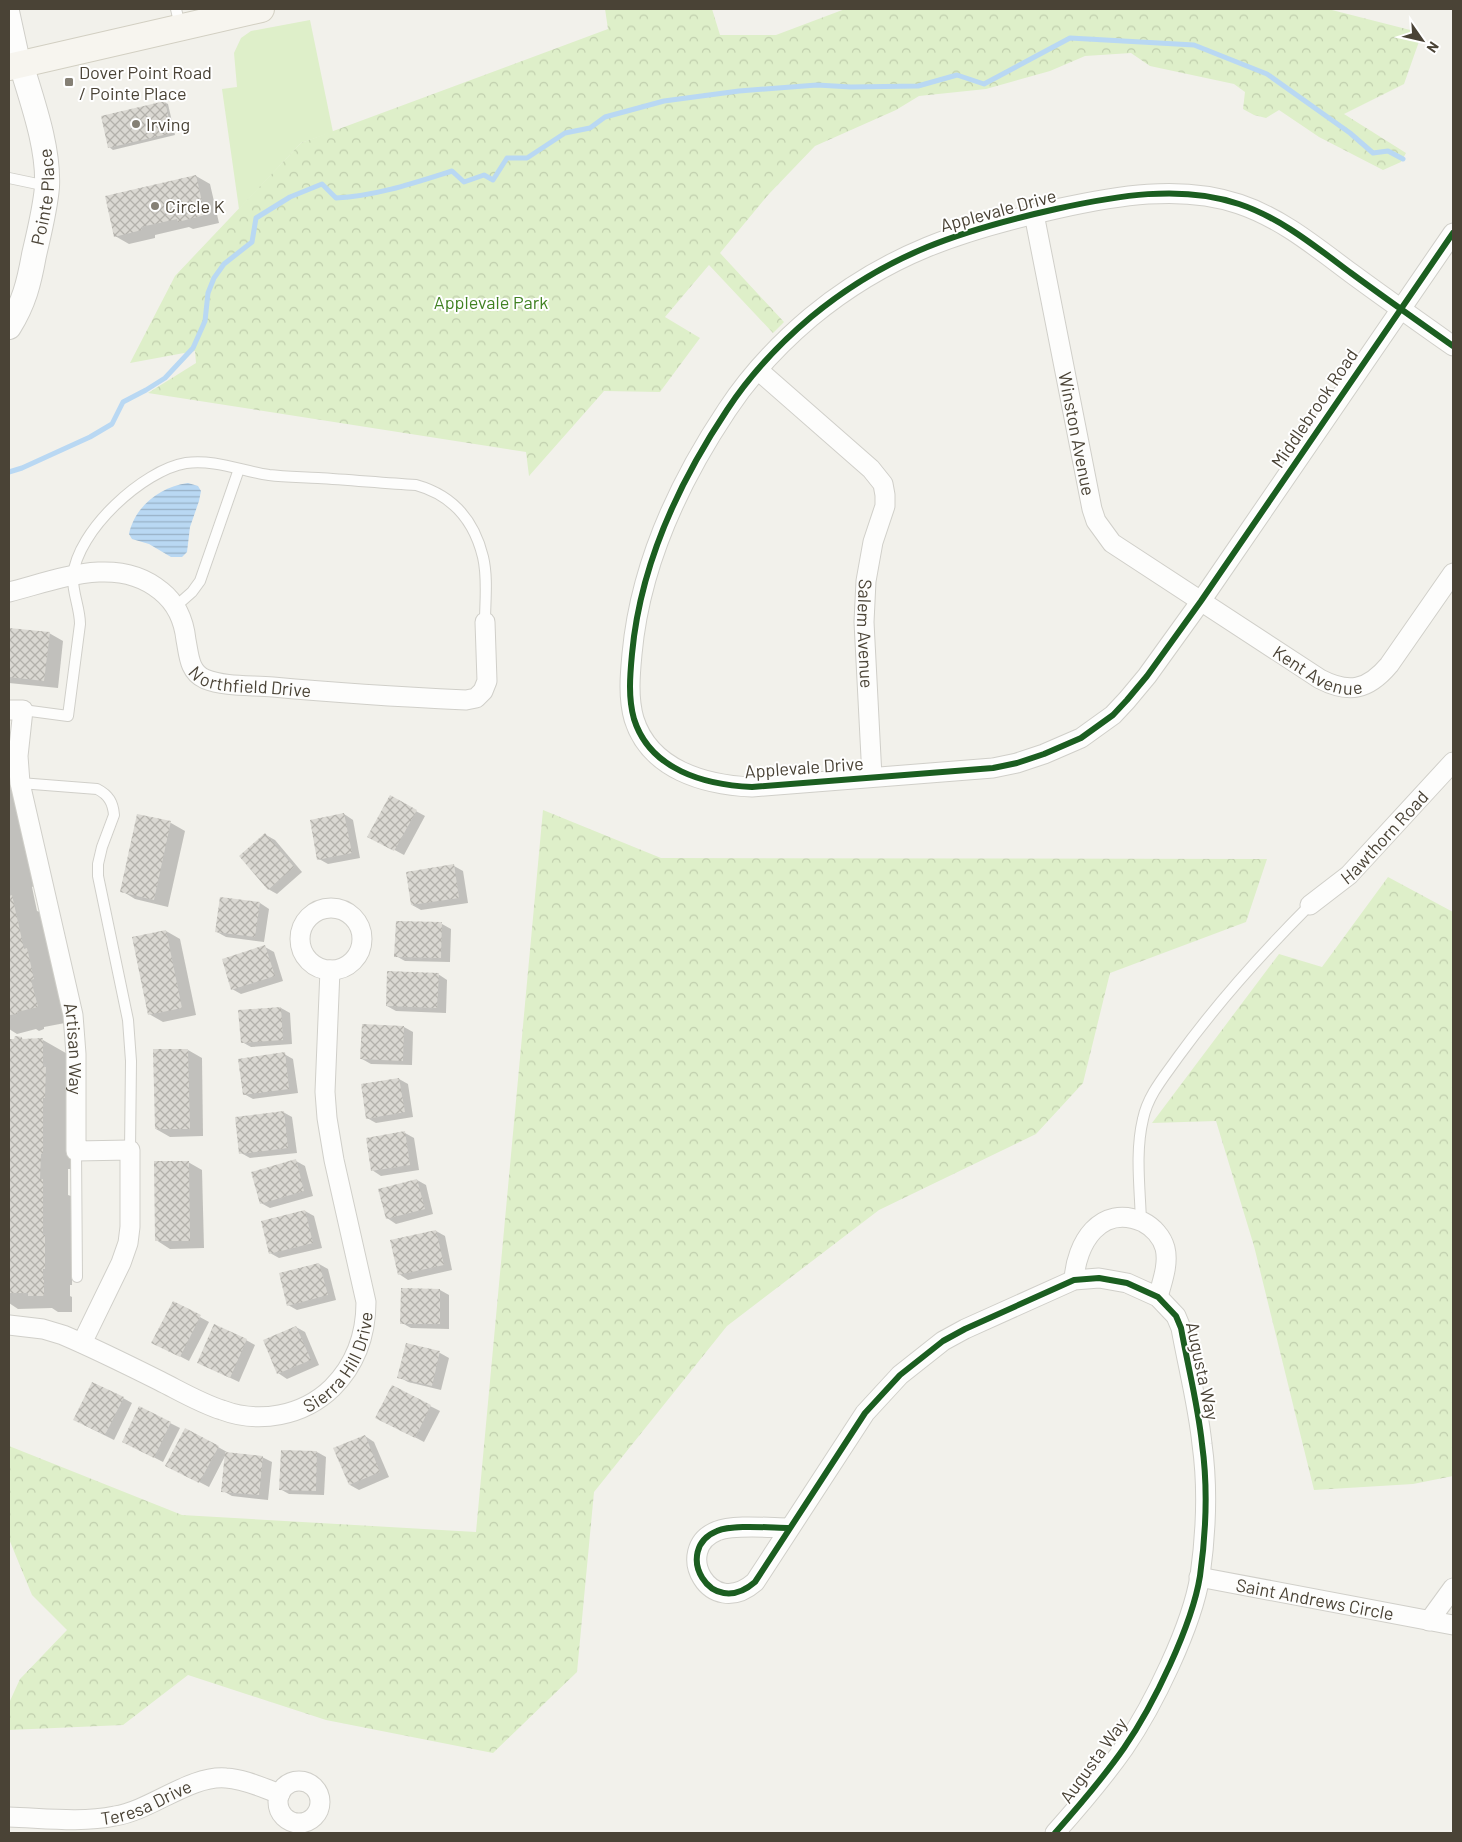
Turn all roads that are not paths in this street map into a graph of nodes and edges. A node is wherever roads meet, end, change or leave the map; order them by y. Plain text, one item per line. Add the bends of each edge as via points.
1 (9, 9) edge
2 (261, 9) edge
3 (178, 18) edge
4 (15, 65) edge
5 (9, 178) edge
6 (47, 186) junction
7 (1034, 214) junction
8 (1453, 233) edge
9 (1400, 309) junction
10 (9, 327) edge
11 (1453, 346) edge
12 (758, 370) junction
13 (239, 469) junction
14 (1453, 573) edge
15 (73, 576) junction
16 (9, 592) edge
17 (1201, 601) junction
18 (175, 607) junction
19 (484, 622) joint
20 (16, 710) edge
21 (1453, 762) edge
22 (872, 776) junction
23 (20, 783) junction
24 (1310, 905) joint
25 (330, 970) dead end
26 (130, 1150) junction
27 (76, 1151) junction
28 (1141, 1222) junction
29 (77, 1277) dead end
30 (1074, 1280) junction
31 (1158, 1297) junction
32 (9, 1325) edge
33 (82, 1343) junction
34 (790, 1528) junction
35 (1200, 1577) junction
36 (1453, 1588) edge
37 (1429, 1620) junction
38 (1453, 1625) edge
39 (280, 1794) dead end
40 (9, 1817) edge
41 (1055, 1833) edge

1 - 4 street
2 - 3 main road
3 - 4 main road
4 - 6 street, Pointe Place via 41,135
5 - 6 lane
6 - 10 street, Pointe Place via 26,293
7 - 9 street, Applevale Drive via 1091,202 1171,193 1202,195 1237,203 1290,229
7 - 12 street, Applevale Drive via 937,242 870,274 809,319
7 - 17 street, Winston Avenue via 1096,521 1112,543
8 - 9 street, Middlebrook Road
9 - 11 street, Applevale Drive
9 - 17 street, Middlebrook Road
12 - 22 street, Salem Avenue via 871,469 883,484 885,506 873,542 866,581 864,622
12 - 22 street, Applevale Drive via 703,448 678,496 650,566 633,640 629,678 635,720 656,755 690,777 711,782 752,787
13 - 15 lane via 204,462 166,470 148,479 128,493 103,519 79,555
13 - 18 lane via 200,581
13 - 19 lane via 269,475 416,485 448,499 470,525 483,557
14 - 17 street, Kent Avenue via 1379,677 1354,688 1342,688 1320,679
15 - 16 street, Northfield Drive
15 - 18 street, Northfield Drive via 103,571 130,574 155,586
15 - 20 lane via 80,624 68,716
17 - 22 street, Applevale Drive via 1128,700 1081,738 1044,754 992,768
18 - 19 street, Northfield Drive via 185,628 190,663 203,678 227,683 368,695 466,700 476,698 487,681
20 - 23 street, Artisan Way
21 - 24 street, Hawthorn Road via 1349,875
23 - 26 lane via 97,789 108,796 114,808 98,864 98,876 129,1027
23 - 27 street, Artisan Way via 73,1015
24 - 28 lane via 1219,1003 1153,1092 1145,1110 1139,1141
25 - 33 street, Sierra Hill Drive via 325,1092 327,1118 366,1302 363,1334 351,1364 317,1400 286,1413 254,1417 221,1410
26 - 27 street
26 - 33 street via 128,1243
27 - 29 lane
28 - 30 street via 1120,1217 1094,1229 1082,1245
28 - 31 street via 1158,1234 1165,1247 1167,1262
30 - 31 street, Augusta Way via 1099,1278 1127,1283
30 - 34 street, Augusta Way via 943,1341 900,1375 865,1413
31 - 35 street, Augusta Way via 1176,1316 1180,1328 1202,1444 1206,1497
32 - 33 street, Sierra Hill Drive via 43,1329
34 - 34 street, Augusta Way via 728,1528 718,1531 709,1536 698,1553 699,1574 705,1583 719,1592 736,1593 746,1589 755,1582
35 - 37 street, Saint Andrews Circle
35 - 41 street, Augusta Way via 1179,1642 1156,1694 1125,1747
36 - 37 street
37 - 38 street, Saint Andrews Circle
39 - 40 street, Teresa Drive via 234,1779 213,1778 188,1786 144,1808 116,1816

